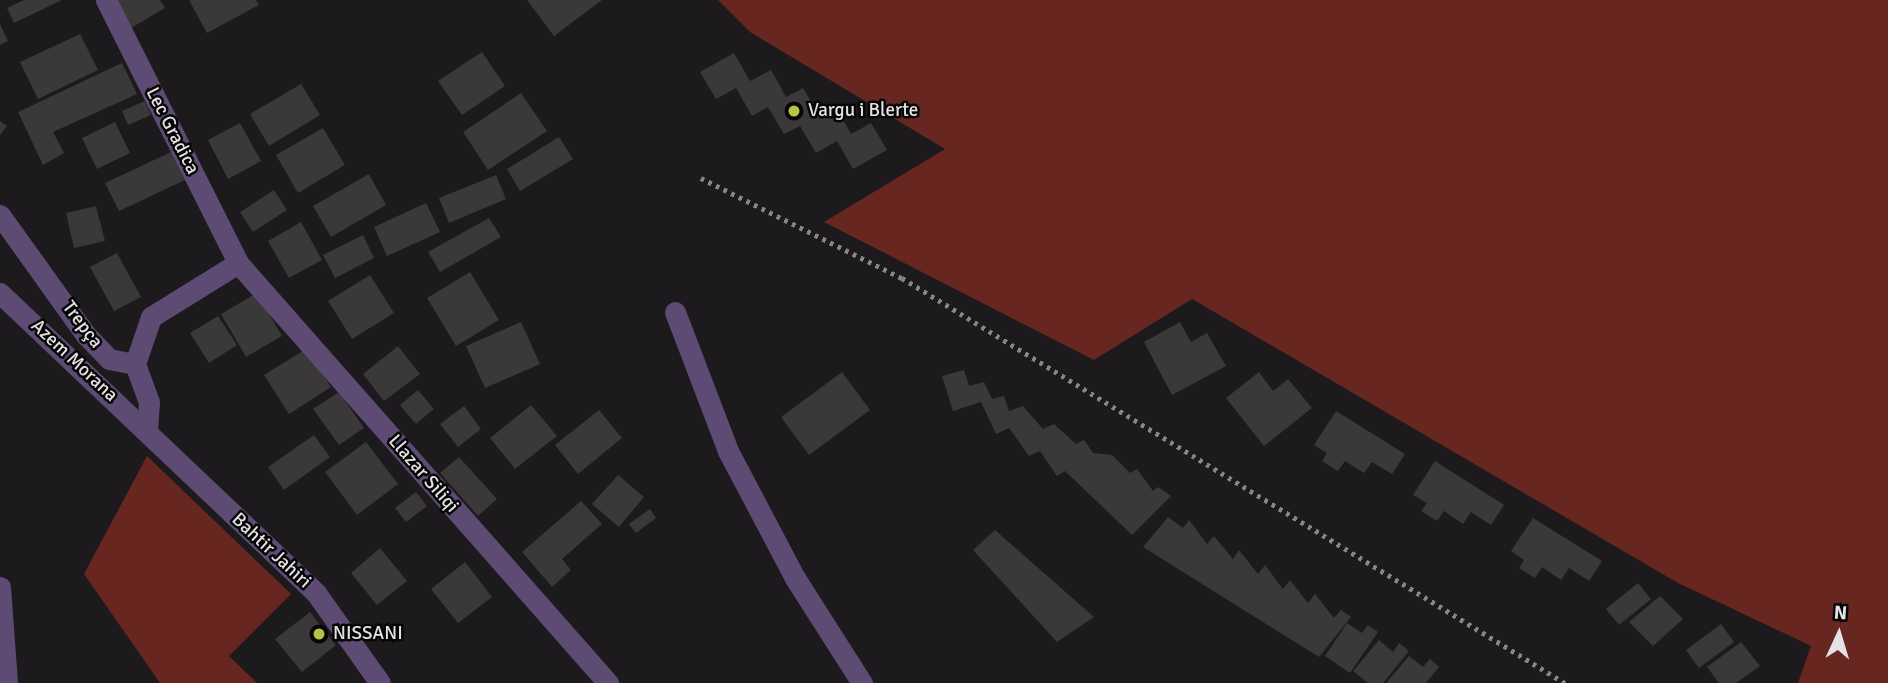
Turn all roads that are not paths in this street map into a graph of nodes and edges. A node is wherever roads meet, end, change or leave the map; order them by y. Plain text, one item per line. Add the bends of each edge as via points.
1 (106, 0) edge
2 (0, 215) edge
3 (239, 263) junction
4 (0, 293) edge
5 (676, 312) dead end
6 (135, 364) junction
7 (147, 430) junction
8 (0, 587) edge
9 (7, 683) edge
10 (380, 683) edge
11 (608, 683) edge
12 (862, 683) edge

1 - 3 street, Lec Gradica
2 - 6 street, Trepça via 86,335 109,359
3 - 6 street via 151,317
3 - 11 street, Llazar Siliqi
4 - 7 street, Azem Morana
5 - 12 street via 728,451 795,578
6 - 7 street via 149,402
7 - 10 street, Bahtir Jahiri via 316,593
8 - 9 street

